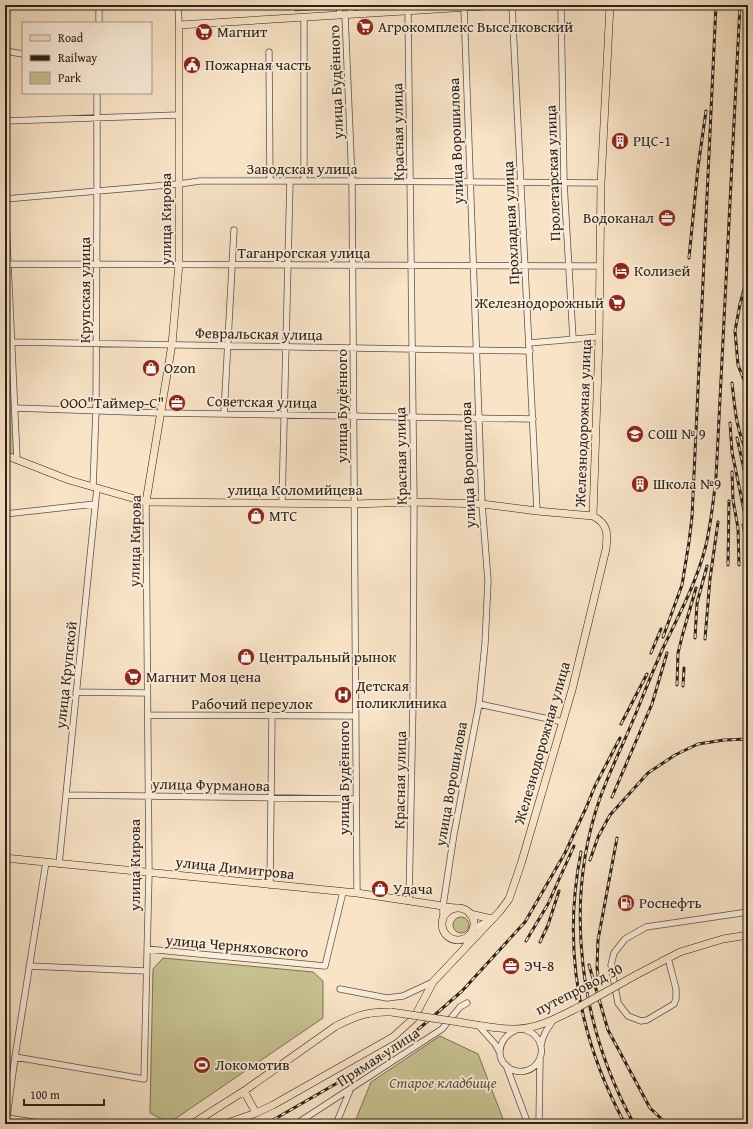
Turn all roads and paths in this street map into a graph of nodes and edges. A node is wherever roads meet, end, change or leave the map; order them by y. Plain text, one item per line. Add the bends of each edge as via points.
1 (72, 5) edge
2 (178, 5) edge
3 (339, 5) edge
4 (350, 5) edge
5 (502, 5) edge
6 (512, 5) edge
7 (561, 5) edge
8 (610, 5) edge
9 (462, 7) edge
10 (408, 11) junction
11 (345, 15) junction
12 (304, 17) junction
13 (99, 22) edge
14 (178, 25) junction
15 (5, 51) edge
16 (269, 52) dead end
17 (22, 54) edge
18 (97, 94) edge
19 (178, 115) junction
20 (96, 118) junction
21 (5, 121) edge
22 (352, 180) junction
23 (270, 181) junction
24 (290, 181) junction
25 (304, 181) junction
26 (410, 182) junction
27 (470, 182) junction
28 (521, 182) junction
29 (564, 183) junction
30 (601, 183) junction
31 (179, 184) junction
32 (97, 192) junction
33 (5, 198) edge
34 (234, 230) dead end
35 (8, 264) junction
36 (97, 264) junction
37 (179, 264) junction
38 (232, 264) junction
39 (288, 265) junction
40 (352, 265) junction
41 (411, 265) junction
42 (474, 265) junction
43 (526, 266) junction
44 (568, 266) junction
45 (599, 266) junction
46 (599, 337) junction
47 (573, 339) junction
48 (12, 342) junction
49 (96, 343) junction
50 (529, 343) junction
51 (172, 344) junction
52 (228, 345) junction
53 (286, 346) junction
54 (353, 348) junction
55 (412, 349) junction
56 (477, 350) junction
57 (530, 351) junction
58 (15, 408) junction
59 (96, 410) junction
60 (161, 413) junction
61 (224, 414) junction
62 (284, 415) junction
63 (354, 416) junction
64 (413, 417) junction
65 (479, 418) junction
66 (533, 419) junction
67 (5, 455) edge
68 (17, 460) junction
69 (95, 488) junction
70 (146, 502) junction
71 (414, 502) junction
72 (282, 503) junction
73 (95, 504) junction
74 (354, 504) junction
75 (482, 504) junction
76 (537, 511) junction
77 (5, 514) edge
78 (593, 516) junction
79 (76, 692) junction
80 (147, 693) junction
81 (479, 704) junction
82 (148, 715) junction
83 (272, 716) junction
84 (356, 716) junction
85 (563, 722) junction
86 (66, 795) junction
87 (148, 796) junction
88 (271, 798) junction
89 (356, 799) junction
90 (5, 858) edge
91 (46, 862) junction
92 (59, 864) junction
93 (149, 872) junction
94 (270, 885) junction
95 (343, 892) junction
96 (357, 893) junction
97 (409, 901) junction
98 (443, 906) junction
99 (461, 908) junction
100 (748, 912) edge
101 (470, 914) junction
102 (443, 918) junction
103 (492, 919) junction
104 (471, 932) junction
105 (748, 935) edge
106 (147, 949) junction
107 (464, 949) junction
108 (668, 958) junction
109 (29, 966) junction
110 (146, 971) junction
111 (432, 982) junction
112 (340, 989) dead end
113 (467, 1003) dead end
114 (554, 1020) junction
115 (478, 1025) junction
116 (519, 1029) junction
117 (541, 1045) junction
118 (500, 1052) junction
119 (15, 1057) junction
120 (540, 1059) junction
121 (506, 1065) junction
122 (351, 1088) junction
123 (244, 1091) junction
124 (256, 1113) junction
125 (7, 1118) junction
126 (6, 1124) edge
127 (46, 1124) edge
128 (192, 1124) edge
129 (224, 1124) edge
130 (296, 1124) edge
131 (336, 1124) edge
132 (528, 1124) edge
133 (539, 1124) edge

1 - 13 street via 99,6
2 - 14 street, улица Кирова
3 - 11 street, улица Будённого
4 - 11 street, улица Будённого
5 - 9 main road
6 - 28 street, Прохладная улица
7 - 29 street, Пролетарская улица
8 - 30 main road, Железнодорожная улица
9 - 10 main road
9 - 27 street, улица Ворошилова
10 - 11 main road
10 - 26 street, Красная улица
11 - 12 main road
11 - 22 street, улица Будённого
12 - 14 main road
12 - 25 street
14 - 19 main road, улица Кирова
15 - 17 street
16 - 23 street
18 - 20 street, Крупская улица
19 - 20 street
19 - 31 main road, улица Кирова
20 - 21 street
20 - 32 street, Крупская улица
22 - 25 street, Заводская улица
22 - 26 street, Заводская улица
22 - 40 street, улица Будённого
23 - 24 street, Заводская улица
23 - 31 street, Заводская улица via 200,181
24 - 25 street, Заводская улица
24 - 39 street
26 - 27 street, Заводская улица
26 - 41 street, Красная улица
27 - 28 street, Заводская улица
27 - 42 street, улица Ворошилова
28 - 29 street, Заводская улица
28 - 43 street, Прохладная улица
29 - 30 street, Заводская улица
29 - 44 street, Пролетарская улица
30 - 45 main road, Железнодорожная улица
31 - 32 street, Заводская улица
31 - 37 main road, улица Кирова
32 - 33 street, Заводская улица
32 - 36 street, Крупская улица
33 - 35 street
34 - 38 street
35 - 36 street, Таганрогская улица
35 - 48 street
36 - 37 street, Таганрогская улица
36 - 49 street, Крупская улица
37 - 38 street, Таганрогская улица
37 - 51 main road, улица Кирова
38 - 39 street, Таганрогская улица
38 - 52 street
39 - 40 street, Таганрогская улица
39 - 53 street
40 - 41 street, Таганрогская улица
40 - 54 street, улица Будённого
41 - 42 street, Таганрогская улица
41 - 55 street, Красная улица
42 - 43 street, Таганрогская улица
42 - 56 street, улица Ворошилова
43 - 44 street, Таганрогская улица
43 - 50 street, Прохладная улица
44 - 45 street, Таганрогская улица
44 - 47 street, Пролетарская улица
45 - 46 main road, Железнодорожная улица
46 - 47 street
46 - 78 main road, Железнодорожная улица
47 - 50 street
48 - 49 street, Февральская улица
48 - 58 street
49 - 51 street, Февральская улица
49 - 59 street, Крупская улица
50 - 57 street, Прохладная улица
51 - 52 street, Февральская улица
51 - 60 main road, улица Кирова
52 - 53 street, Февральская улица
52 - 61 street
53 - 54 street, Февральская улица
53 - 62 street
54 - 55 street, Февральская улица
54 - 63 street, улица Будённого
55 - 56 street, Февральская улица
55 - 64 street, Красная улица
56 - 57 street, Февральская улица
56 - 65 street, улица Ворошилова
57 - 66 street, Прохладная улица
58 - 59 street, Советская улица
58 - 68 street
59 - 60 street, Советская улица
59 - 69 street, Крупская улица
60 - 61 street, Советская улица
60 - 70 main road, улица Кирова
61 - 62 street, Советская улица
62 - 63 street, Советская улица
62 - 72 street
63 - 64 street, Советская улица
63 - 74 street, улица Будённого
64 - 65 street, Советская улица
64 - 71 street, Красная улица
65 - 66 street, Советская улица
65 - 75 street, улица Ворошилова
66 - 76 street, Прохладная улица
67 - 68 main road, улица Коломийцева
68 - 69 main road, улица Коломийцева
69 - 70 main road, улица Коломийцева
69 - 73 street, улица Крупской
70 - 72 main road, улица Коломийцева
70 - 80 street, улица Кирова
71 - 74 main road, улица Коломийцева
71 - 75 main road, улица Коломийцева
71 - 97 street, Красная улица
72 - 74 main road, улица Коломийцева
73 - 77 street
73 - 79 street, улица Крупской
74 - 84 street, улица Будённого
75 - 76 main road, улица Коломийцева
75 - 81 street, улица Ворошилова via 488,581
76 - 78 main road, улица Коломийцева
78 - 85 main road, Железнодорожная улица via 600,520 608,533 606,549
79 - 80 street
79 - 86 street, улица Крупской
80 - 82 street, улица Кирова
81 - 85 street
81 - 98 street, улица Ворошилова
82 - 83 street, Рабочий переулок
82 - 87 street, улица Кирова
83 - 84 street, Рабочий переулок
83 - 88 street
84 - 89 street, улица Будённого
85 - 103 main road, Железнодорожная улица via 512,892
86 - 87 street, улица Фурманова
86 - 92 street, улица Крупской
87 - 88 street, улица Фурманова
87 - 93 street, улица Кирова
88 - 89 street, улица Фурманова
88 - 94 street
89 - 96 street, улица Будённого
90 - 91 main road, улица Димитрова
91 - 92 main road, улица Димитрова
91 - 109 street
92 - 93 main road, улица Димитрова
93 - 94 main road, улица Димитрова
93 - 106 street, улица Кирова
94 - 95 main road, улица Димитрова
95 - 96 main road, улица Димитрова
95 - 106 street, улица Черняховского via 325,966
96 - 97 main road, улица Димитрова
97 - 98 main road, улица Димитрова
98 - 99 street, улица Димитрова
98 - 102 street, улица Ворошилова
99 - 101 main road
99 - 102 main road via 450,910
100 - 108 street via 646,927 625,939 614,953 611,965 618,1003 628,1016 642,1021 648,1020 674,1004 676,988
101 - 103 main road
101 - 104 main road via 473,919
102 - 104 main road via 443,929 450,937 460,939
103 - 104 street
103 - 107 main road, Железнодорожная улица
104 - 107 street
105 - 108 main road, путепровод 30 via 723,939
106 - 110 street, улица Кирова
107 - 111 main road, Железнодорожная улица
108 - 114 main road, путепровод 30, bridge
109 - 110 street
109 - 119 street
110 - 119 street, улица Кирова via 144,1079
111 - 112 street via 403,996 388,998
111 - 124 main road, Железнодорожная улица via 414,1018 393,1037
113 - 122 street, Прямая улица via 460,1007 442,1029
114 - 116 main road, путепровод 30
114 - 117 street via 546,1030
115 - 116 main road, путепровод 30
115 - 118 street
115 - 123 main road, путепровод 30, bridge via 391,1012 366,1013 342,1023
116 - 117 street via 535,1034
116 - 118 street via 509,1032 504,1038 500,1044
117 - 120 street
118 - 121 street via 501,1059
119 - 125 street
120 - 121 street via 536,1065 524,1071 511,1069
120 - 133 street
121 - 132 street
122 - 130 street, Прямая улица
122 - 131 street
123 - 124 main road
123 - 128 main road
124 - 129 main road, Железнодорожная улица
125 - 126 street
125 - 127 street

